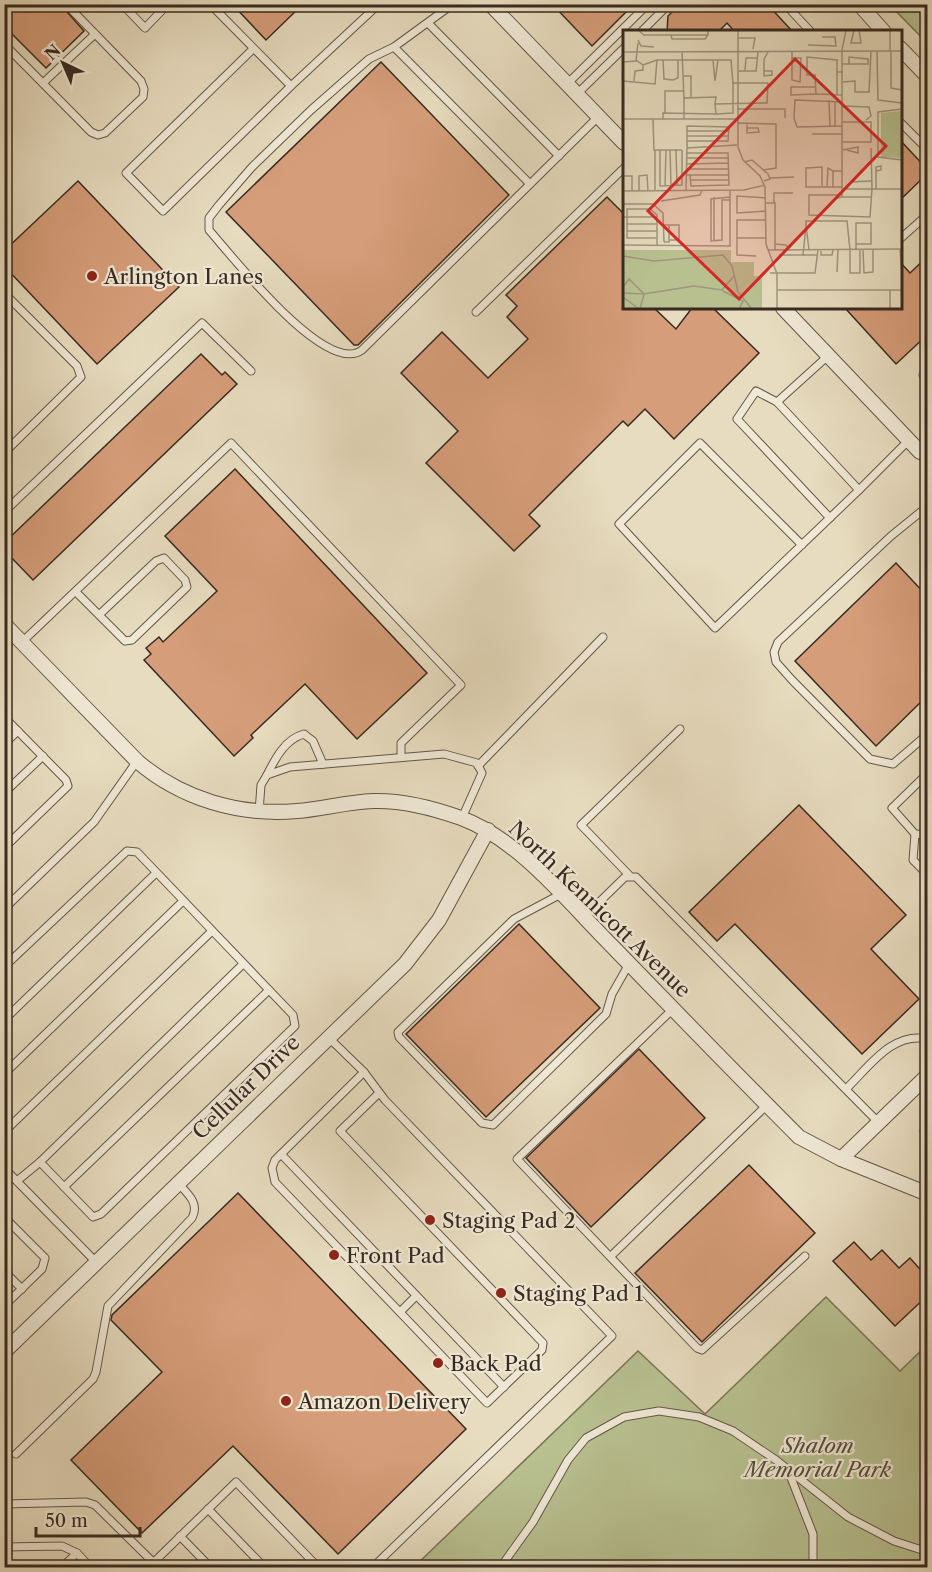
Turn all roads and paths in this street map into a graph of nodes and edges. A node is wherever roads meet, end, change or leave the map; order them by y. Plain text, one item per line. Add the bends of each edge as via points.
1 (66, 4) edge
2 (122, 4) edge
3 (168, 4) edge
4 (210, 4) edge
5 (379, 4) edge
6 (453, 4) edge
7 (648, 4) edge
8 (669, 4) edge
9 (784, 4) edge
10 (859, 4) edge
11 (496, 6) edge
12 (428, 23) junction
13 (625, 30) edge
14 (643, 30) edge
15 (809, 30) edge
16 (882, 30) edge
17 (623, 32) edge
18 (95, 34) junction
19 (4, 44) edge
20 (394, 47) junction
21 (253, 49) junction
22 (623, 49) edge
23 (902, 50) edge
24 (927, 76) edge
25 (43, 83) junction
26 (291, 86) junction
27 (572, 89) junction
28 (599, 116) junction
29 (902, 124) edge
30 (623, 142) edge
31 (927, 150) edge
32 (559, 156) junction
33 (623, 169) edge
34 (530, 184) junction
35 (927, 214) edge
36 (902, 237) edge
37 (4, 293) edge
38 (784, 309) edge
39 (476, 312) dead end
40 (829, 355) junction
41 (251, 371) dead end
42 (777, 402) junction
43 (909, 441) junction
44 (925, 452) edge
45 (4, 453) edge
46 (859, 490) junction
47 (927, 506) edge
48 (4, 512) edge
49 (830, 518) junction
50 (802, 545) junction
51 (76, 592) junction
52 (99, 615) junction
53 (4, 624) edge
54 (603, 637) dead end
55 (22, 642) junction
56 (4, 717) edge
57 (680, 729) dead end
58 (18, 731) junction
59 (927, 734) edge
60 (4, 744) edge
61 (43, 756) junction
62 (401, 757) junction
63 (137, 761) junction
64 (323, 764) junction
65 (478, 766) junction
66 (927, 773) edge
67 (267, 775) junction
68 (4, 793) edge
69 (259, 812) junction
70 (462, 818) junction
71 (488, 830) junction
72 (915, 834) junction
73 (927, 835) edge
74 (4, 848) edge
75 (156, 873) junction
76 (629, 875) junction
77 (927, 875) edge
78 (561, 894) junction
79 (183, 901) junction
80 (4, 909) edge
81 (584, 917) junction
82 (212, 931) junction
83 (243, 964) junction
84 (629, 964) junction
85 (4, 967) edge
86 (269, 990) junction
87 (673, 1009) junction
88 (4, 1020) edge
89 (328, 1036) junction
90 (927, 1039) edge
91 (364, 1072) junction
92 (4, 1074) edge
93 (927, 1075) edge
94 (846, 1089) junction
95 (379, 1093) junction
96 (767, 1105) junction
97 (879, 1123) junction
98 (4, 1132) edge
99 (281, 1154) junction
100 (842, 1159) junction
101 (40, 1162) junction
102 (4, 1168) edge
103 (17, 1181) junction
104 (178, 1183) junction
105 (64, 1187) junction
106 (927, 1194) edge
107 (4, 1217) edge
108 (611, 1256) junction
109 (805, 1256) dead end
110 (97, 1263) junction
111 (4, 1271) edge
112 (22, 1289) junction
113 (416, 1296) junction
114 (4, 1306) edge
115 (400, 1312) junction
116 (4, 1352) edge
117 (504, 1387) junction
118 (16, 1454) dead end
119 (787, 1468) junction
120 (4, 1504) edge
121 (208, 1509) junction
122 (180, 1536) junction
123 (4, 1547) edge
124 (927, 1551) edge
125 (77, 1552) junction
126 (157, 1565) edge
127 (61, 1568) edge
128 (91, 1568) edge
129 (211, 1568) edge
130 (266, 1568) edge
131 (311, 1568) edge
132 (372, 1568) edge
133 (500, 1568) edge
134 (813, 1568) edge

1 - 18 lane
2 - 3 lane via 145,28
4 - 21 lane
5 - 26 lane
6 - 12 lane
7 - 13 lane
8 - 14 lane
9 - 15 lane
10 - 16 street
11 - 27 street
12 - 20 lane
12 - 32 lane
17 - 27 lane
18 - 25 lane
18 - 25 lane via 141,81 143,98 98,135
19 - 25 lane
20 - 34 lane
20 - 34 lane via 369,59 311,110 252,168 209,218 209,230 297,327 338,352 358,353
21 - 26 lane
21 - 26 lane via 126,173 163,211
22 - 27 lane
23 - 24 street
27 - 28 street
28 - 30 street
28 - 32 lane
29 - 31 lane
32 - 34 lane
33 - 39 lane
35 - 36 lane
37 - 45 lane via 77,366 81,377
38 - 40 street
40 - 42 lane
40 - 43 street
41 - 48 lane via 202,322
42 - 46 lane
42 - 49 lane via 756,391 737,419
43 - 44 street
43 - 46 lane
46 - 49 lane
47 - 59 lane via 778,642 774,652 776,662 792,680 870,759 893,764
49 - 50 lane
50 - 50 lane via 716,628 619,524 700,443
51 - 52 lane
51 - 55 lane
51 - 62 lane via 231,443 461,685 401,743
52 - 52 lane via 125,641 132,640 187,587 185,580 164,558 156,561
53 - 55 street, North Kennicott Avenue
54 - 65 lane
55 - 63 street, North Kennicott Avenue
56 - 58 lane
57 - 76 lane via 580,825
58 - 60 lane
58 - 61 lane
61 - 68 lane
61 - 74 lane via 68,786
62 - 64 lane
62 - 65 lane via 444,754
63 - 69 street, North Kennicott Avenue via 154,775 191,794
63 - 80 lane via 94,822
64 - 67 lane via 290,767
64 - 67 lane via 313,741 304,735 295,736
65 - 70 lane via 483,773
66 - 72 lane via 892,808
67 - 69 lane via 261,785
69 - 70 street, North Kennicott Avenue via 377,801 413,804
70 - 71 street, North Kennicott Avenue
71 - 78 street, North Kennicott Avenue
71 - 89 street, Cellular Drive via 430,933 405,964
72 - 73 lane
72 - 77 lane via 913,860
75 - 79 lane
75 - 85 lane via 137,852 127,850
75 - 88 lane
76 - 81 lane
76 - 94 lane via 646,884
78 - 81 street, North Kennicott Avenue
78 - 84 lane via 514,919 398,1032 482,1123 493,1125 606,1014 612,993
79 - 82 lane
79 - 92 lane
81 - 84 street, North Kennicott Avenue
82 - 83 lane
82 - 98 lane
83 - 86 lane
83 - 101 lane
84 - 87 street, North Kennicott Avenue
86 - 105 lane
86 - 105 lane via 293,1015 295,1026 101,1214 93,1217
87 - 96 street, North Kennicott Avenue
87 - 108 lane via 517,1159
89 - 91 lane
89 - 104 street, Cellular Drive
90 - 94 lane via 908,1037 895,1042
91 - 95 lane
91 - 99 lane
93 - 97 street
94 - 97 lane
95 - 117 lane via 340,1131 543,1343 542,1350
95 - 132 lane via 612,1336
96 - 100 street, North Kennicott Avenue via 799,1137
96 - 108 lane
97 - 100 street
99 - 113 lane
99 - 115 lane via 272,1168 275,1182
100 - 106 street, North Kennicott Avenue
101 - 103 lane
101 - 105 lane
102 - 103 lane
103 - 110 lane
104 - 110 street, Cellular Drive
104 - 118 lane via 193,1200 195,1213 108,1306 93,1379
107 - 112 lane via 45,1258 42,1269
108 - 109 lane via 620,1270 702,1350
110 - 116 street, Cellular Drive
111 - 112 lane
112 - 114 lane
113 - 115 lane
113 - 117 lane
115 - 117 lane via 487,1403
119 - 124 lane via 848,1517 894,1541
119 - 133 lane via 733,1431 699,1417 659,1411 624,1417 586,1438
119 - 134 lane via 813,1534
120 - 126 lane via 95,1505
121 - 122 lane
121 - 130 lane
121 - 131 lane via 236,1482 315,1564
122 - 126 lane
122 - 129 lane
123 - 125 lane via 58,1545
125 - 127 lane
125 - 128 lane

